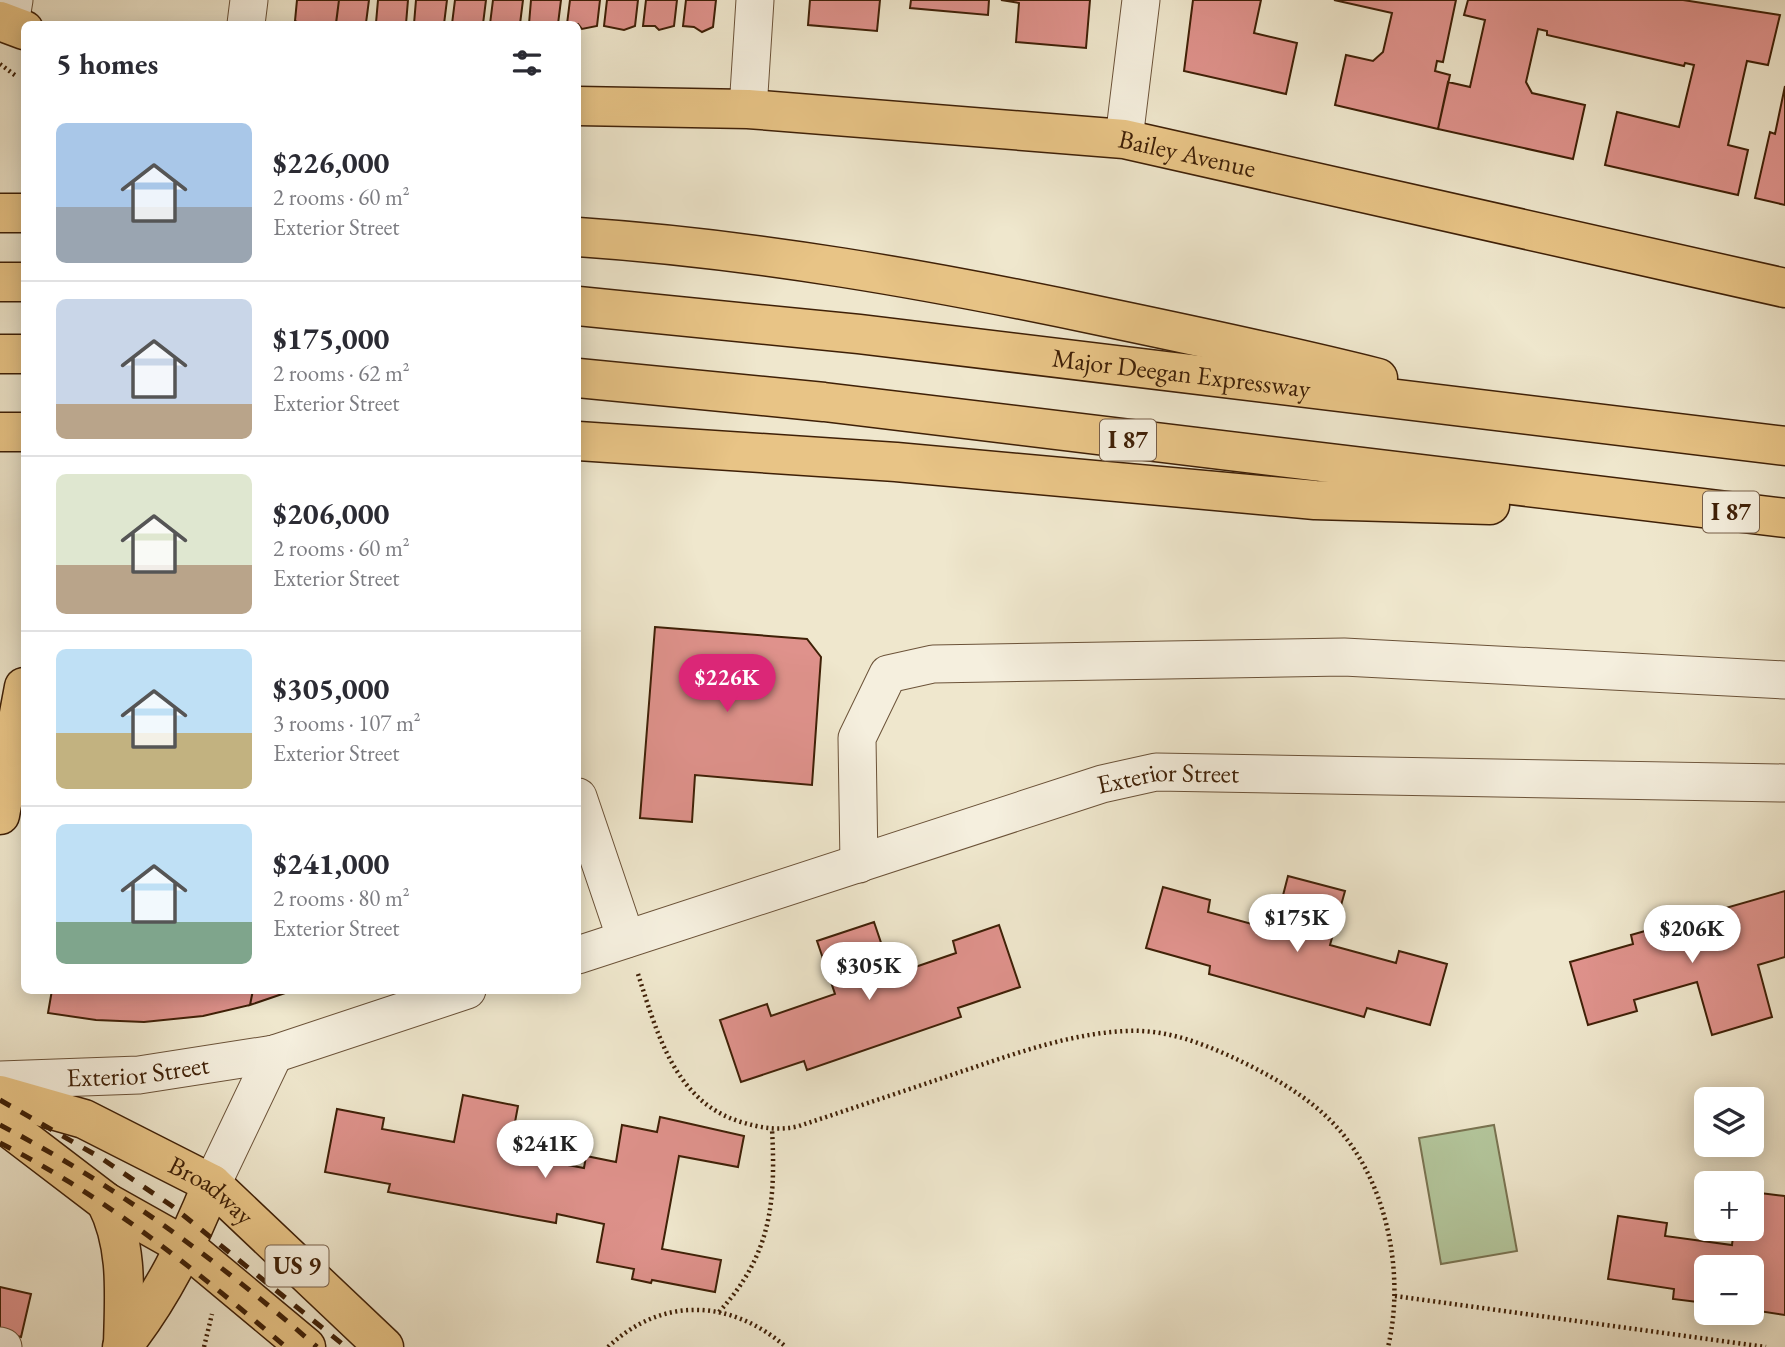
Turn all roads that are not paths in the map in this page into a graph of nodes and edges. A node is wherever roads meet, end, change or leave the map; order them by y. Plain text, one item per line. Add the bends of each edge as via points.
1 (249, 0) edge
2 (755, 0) edge
3 (1141, 0) edge
4 (246, 21) edge
5 (581, 106) edge
6 (748, 109) junction
7 (1124, 139) junction
8 (0, 213) edge
9 (21, 213) edge
10 (581, 237) edge
11 (0, 282) edge
12 (21, 282) edge
13 (1785, 288) edge
14 (581, 306) edge
15 (0, 354) edge
16 (21, 354) edge
17 (581, 378) edge
18 (1533, 417) junction
19 (0, 432) edge
20 (21, 432) edge
21 (581, 441) edge
22 (1785, 446) edge
23 (1678, 506) junction
24 (1785, 518) edge
25 (1785, 680) edge
26 (21, 703) edge
27 (1785, 783) edge
28 (581, 806) edge
29 (0, 815) edge
30 (859, 863) junction
31 (626, 939) junction
32 (581, 954) edge
33 (441, 994) edge
34 (403, 1000) edge
35 (274, 1054) junction
36 (0, 1080) edge
37 (0, 1095) edge
38 (0, 1121) edge
39 (212, 1184) junction
40 (106, 1202) junction
41 (186, 1247) junction
42 (123, 1346) edge
43 (306, 1347) edge
44 (384, 1347) edge

1 - 4 street
2 - 6 street
3 - 7 street
5 - 6 main road, Bailey Avenue
6 - 7 main road, Bailey Avenue
7 - 13 main road, Bailey Avenue
8 - 9 main road
10 - 18 main road via 778,259 1003,296 1289,355
11 - 12 main road
14 - 18 main road, Major Deegan Expressway via 873,336
15 - 16 main road
17 - 23 main road, I 87 via 824,402
18 - 22 main road, Major Deegan Expressway
19 - 20 main road
21 - 23 main road via 896,462 1397,505
23 - 24 main road, I 87
25 - 30 street via 1344,657 933,664 888,674 857,738
26 - 29 main road
27 - 30 street, Exterior Street via 1156,772 1102,784
28 - 31 street
30 - 31 street, Exterior Street
31 - 32 street, Exterior Street
33 - 34 street, Exterior Street
34 - 35 street, Exterior Street
35 - 36 street, Exterior Street via 126,1076
35 - 39 street
37 - 39 main road, Broadway / US 9 via 84,1119
38 - 40 main road, US 9
39 - 41 main road
39 - 44 main road, Broadway / US 9
40 - 41 main road, US 9
40 - 42 main road via 115,1220 123,1262
41 - 42 main road
41 - 43 main road, US 9

